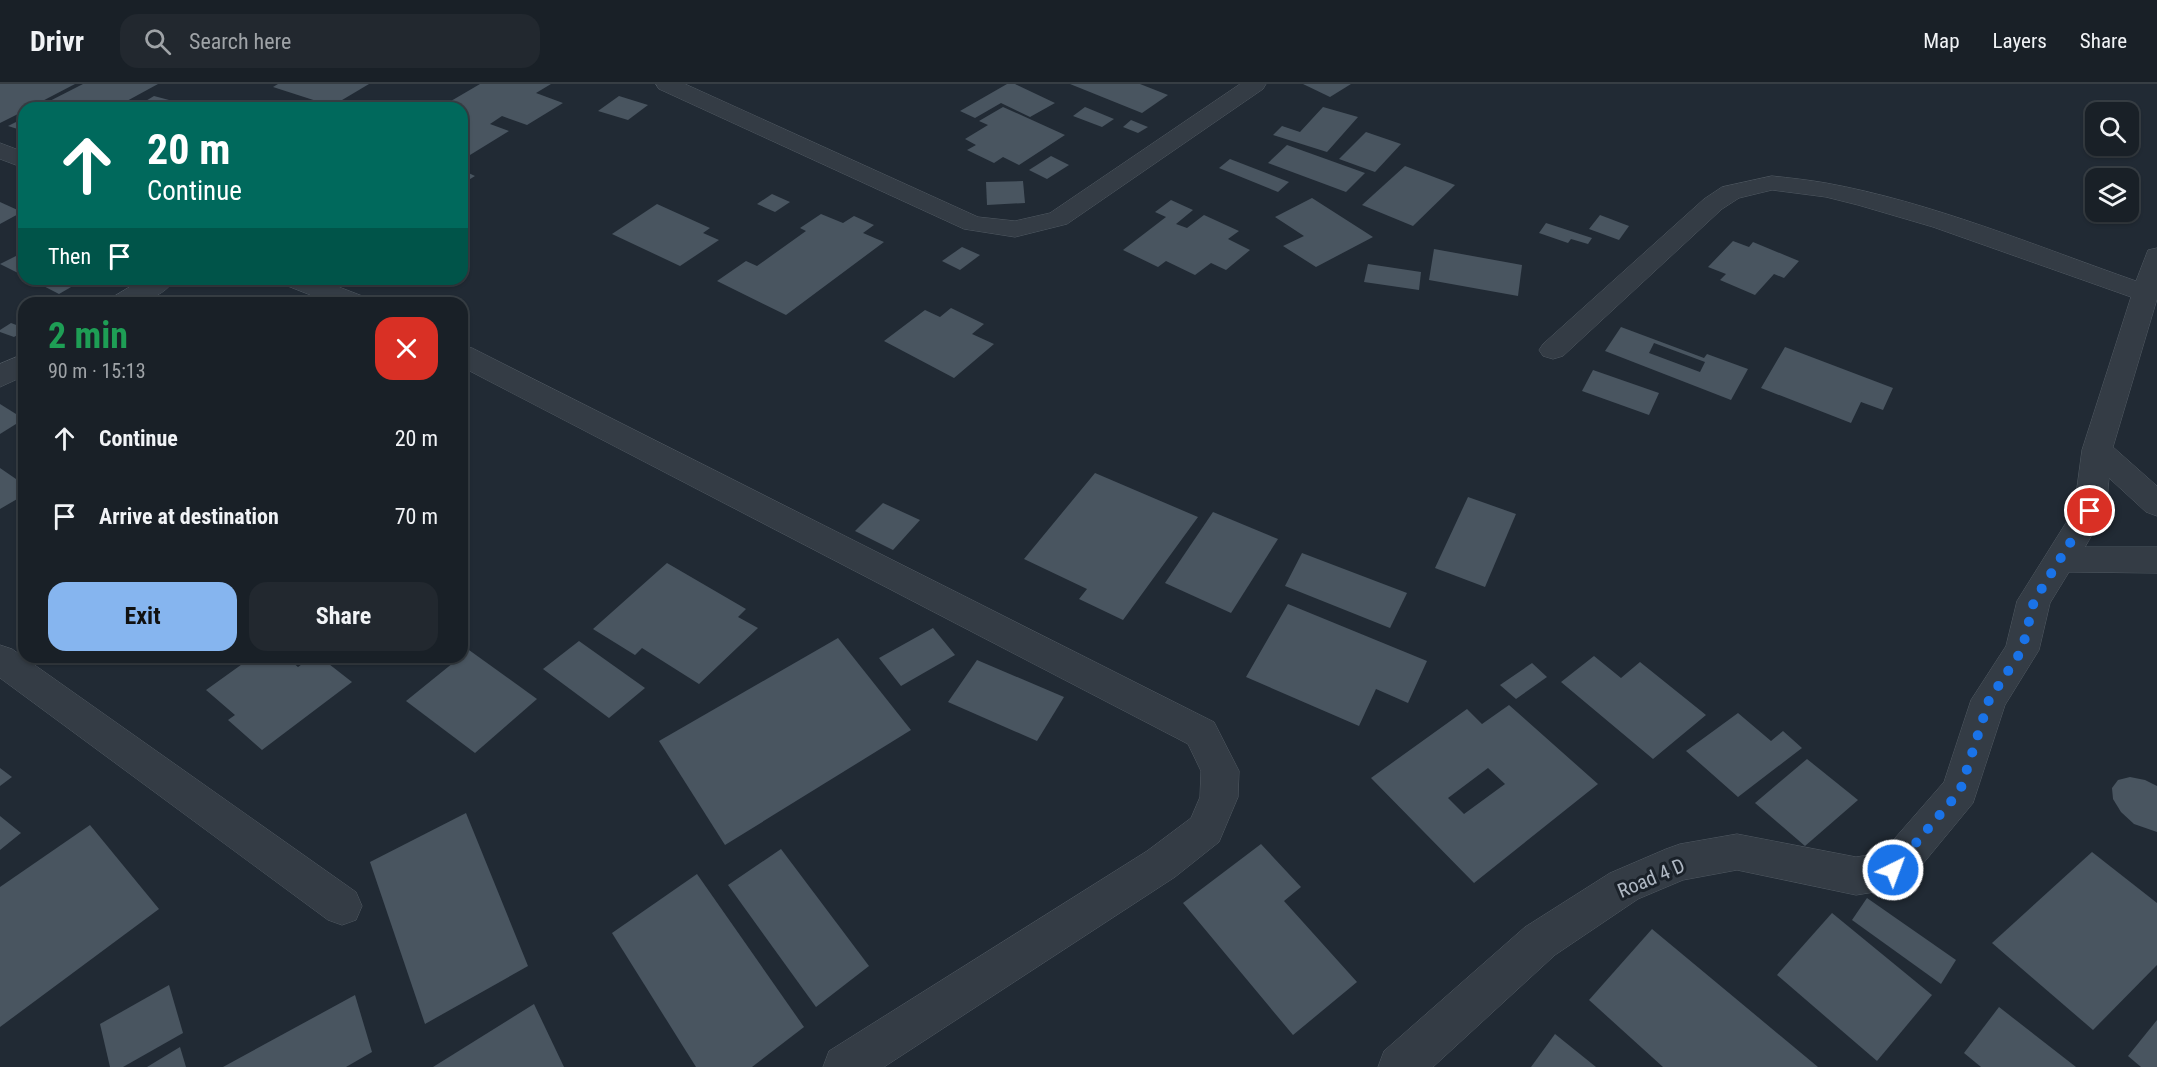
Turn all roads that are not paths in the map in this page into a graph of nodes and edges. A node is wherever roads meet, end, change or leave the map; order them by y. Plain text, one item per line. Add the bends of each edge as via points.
1 (667, 84) edge
2 (1255, 84) edge
3 (0, 150) edge
4 (18, 158) edge
5 (2157, 256) edge
6 (152, 285) edge
7 (310, 285) edge
8 (2146, 293) junction
9 (132, 297) edge
10 (340, 297) edge
11 (1553, 350) dead end
12 (468, 358) edge
13 (18, 366) edge
14 (0, 376) edge
15 (2097, 450) junction
16 (2157, 504) edge
17 (2061, 559) junction
18 (2157, 560) edge
19 (0, 659) edge
20 (342, 906) dead end
21 (845, 1067) edge
22 (1400, 1067) edge

1 - 2 street via 973,224 1015,229 1058,219
3 - 4 street
5 - 8 street
6 - 9 street
7 - 10 street
8 - 11 street via 1865,199 1772,183 1731,192 1713,204
8 - 15 street
12 - 21 street via 1201,733 1220,771 1219,797 1205,830 1161,864
13 - 14 street
15 - 16 street
15 - 17 street via 2090,511
17 - 18 street
17 - 22 street, Road 4 D via 2034,601 2022,650 1989,700 1960,791 1893,870 1856,876 1737,852 1680,862 1624,886 1540,941
19 - 20 street

